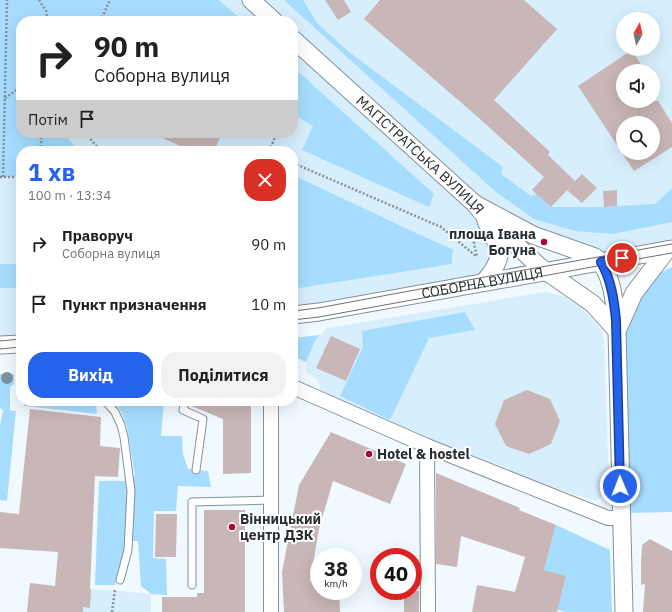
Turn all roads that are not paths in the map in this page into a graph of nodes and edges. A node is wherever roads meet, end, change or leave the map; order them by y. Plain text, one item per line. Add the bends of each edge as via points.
1 (251, 0) edge
2 (269, 16) edge
3 (298, 44) edge
4 (479, 210) junction
5 (669, 250) edge
6 (601, 262) junction
7 (546, 271) junction
8 (484, 282) junction
9 (298, 314) edge
10 (617, 331) junction
11 (16, 344) edge
12 (0, 345) edge
13 (298, 389) edge
14 (110, 406) edge
15 (184, 406) edge
16 (271, 406) edge
17 (427, 446) junction
18 (196, 470) dead end
19 (271, 500) junction
20 (621, 518) junction
21 (120, 580) road end
22 (192, 585) dead end
23 (271, 612) edge
24 (428, 612) edge
25 (624, 612) edge

1 - 2 street
3 - 4 street, МАГІСТРАТСЬКА ВУЛИЦЯ
4 - 6 street via 533,235 595,257
4 - 7 street, МАГІСТРАТСЬКА ВУЛИЦЯ
4 - 8 street via 499,250 495,267
5 - 6 street, СОБОРНА ВУЛИЦЯ
5 - 10 street via 634,293
6 - 7 street, СОБОРНА ВУЛИЦЯ
6 - 10 street via 611,285
7 - 8 street, СОБОРНА ВУЛИЦЯ
7 - 10 street, МАГІСТРАТСЬКА ВУЛИЦЯ via 593,304
8 - 9 street, СОБОРНА ВУЛИЦЯ
10 - 20 street
11 - 12 street
13 - 17 street
14 - 21 lane via 121,425 131,491 128,550
15 - 18 lane via 183,410 202,420
16 - 19 street
17 - 20 street via 608,518
17 - 24 street
19 - 22 lane via 192,502
19 - 23 street
20 - 25 street

